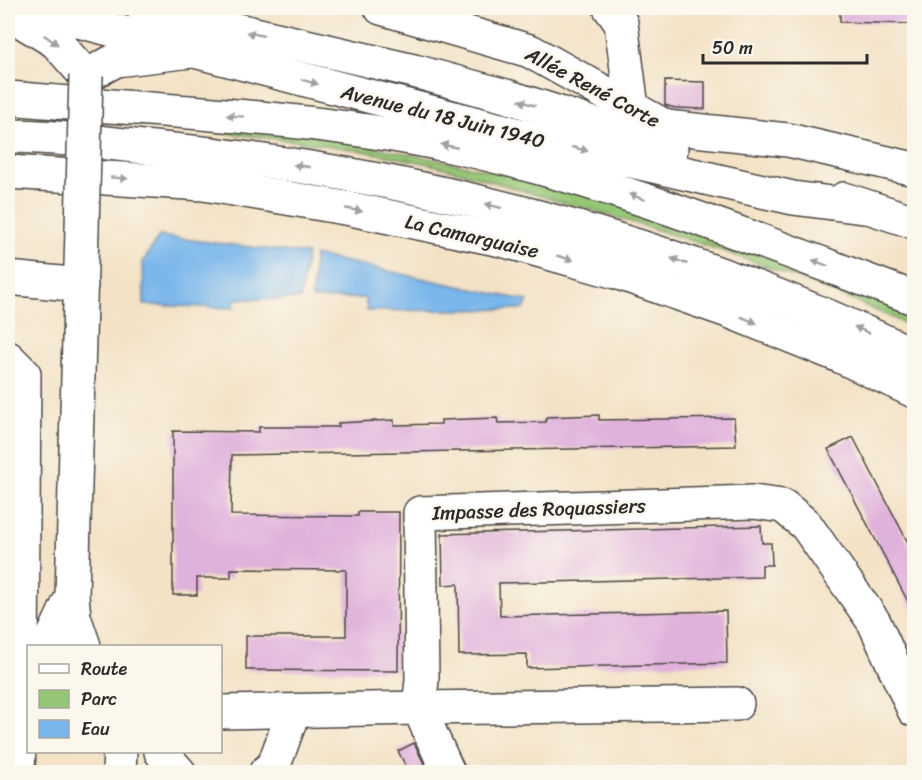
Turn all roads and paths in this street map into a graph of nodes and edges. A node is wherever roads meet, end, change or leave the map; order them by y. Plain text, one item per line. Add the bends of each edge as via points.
1 (27, 8) edge
2 (143, 8) edge
3 (381, 8) edge
4 (610, 8) edge
5 (8, 13) edge
6 (91, 16) edge
7 (192, 51) junction
8 (86, 76) junction
9 (8, 98) edge
10 (626, 104) junction
11 (8, 136) edge
12 (912, 163) edge
13 (8, 172) edge
14 (40, 173) junction
15 (8, 177) edge
16 (863, 207) junction
17 (915, 222) edge
18 (8, 278) edge
19 (81, 285) junction
20 (915, 298) edge
21 (915, 355) edge
22 (8, 358) edge
23 (915, 391) edge
24 (72, 596) junction
25 (49, 645) edge
26 (84, 645) edge
27 (26, 691) edge
28 (737, 704) dead end
29 (419, 708) junction
30 (915, 710) edge
31 (222, 712) edge
32 (293, 713) junction
33 (120, 753) edge
34 (162, 753) edge
35 (18, 772) edge
36 (119, 772) edge
37 (179, 772) edge
38 (266, 772) edge
39 (448, 772) edge

1 - 6 main road, Avenue du 18 Juin 1940
16 -> 2 main road, Avenue du 18 Juin 1940 via 824,190 630,138 472,87
3 - 10 main road, Allée René Corte via 530,51
4 - 10 main road via 621,23 631,100
5 -> 8 main road via 56,42
6 - 7 main road, Avenue du 18 Juin 1940
6 - 8 main road
7 - 8 main road via 116,60
7 -> 16 main road, Avenue du 18 Juin 1940 via 550,142 793,198
8 - 19 main road, bridge
20 -> 9 main road via 610,188 450,146 281,119
10 - 12 main road, Allée René Corte via 666,127 788,140
21 -> 11 main road, La Camarguaise via 752,285 623,241 504,208 337,171 202,152
13 - 14 main road, La Camarguaise
14 - 15 main road
14 -> 23 main road, La Camarguaise via 204,184 502,240 616,272 731,312
16 - 17 main road, Avenue du 18 Juin 1940
18 - 19 main road
19 - 24 main road
22 - 27 main road via 24,374
24 - 25 main road
24 - 26 main road
27 - 35 main road
28 - 29 main road
29 - 30 main road, Impasse des Roquassiers via 420,513 753,502 783,506 806,525 874,622
29 - 32 main road
29 - 39 main road
31 - 32 main road
32 - 38 main road via 274,765
33 - 36 main road
34 - 37 main road

